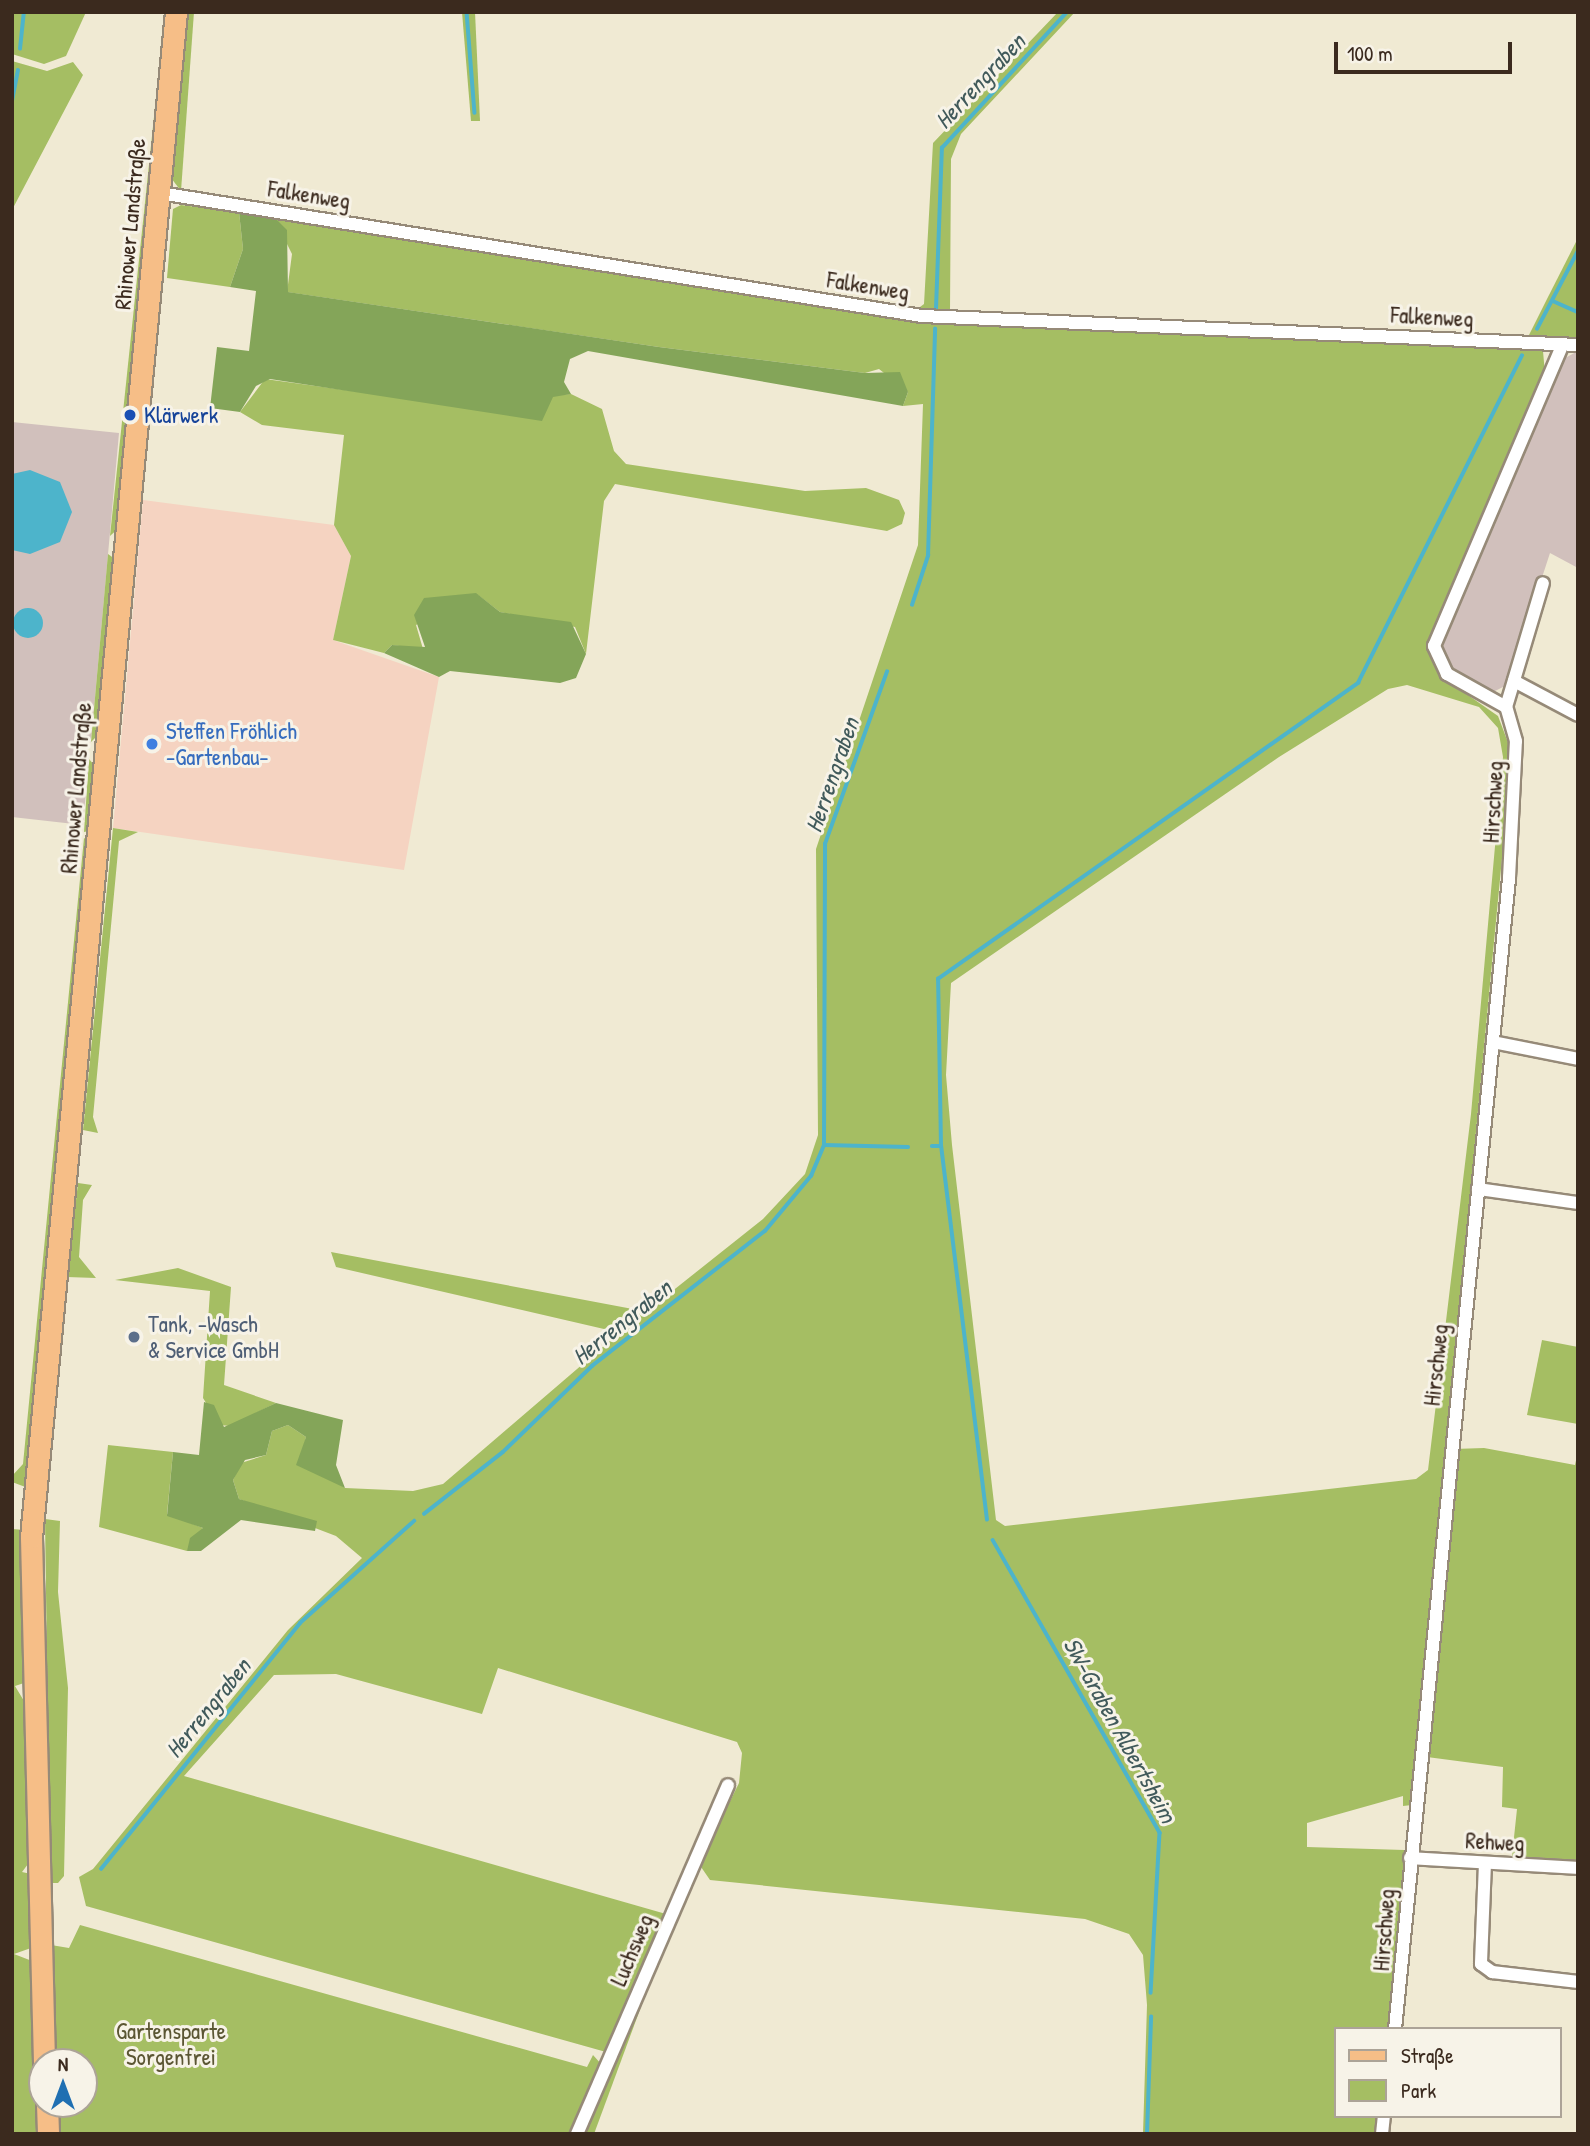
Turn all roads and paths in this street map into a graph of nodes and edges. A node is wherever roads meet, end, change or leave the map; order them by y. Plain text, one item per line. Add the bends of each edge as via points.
1 (176, 12) edge
2 (160, 193) junction
3 (1563, 344) junction
4 (1578, 345) edge
5 (1542, 583) dead end
6 (1514, 681) junction
7 (1506, 706) junction
8 (1578, 715) edge
9 (1493, 1042) junction
10 (1578, 1059) edge
11 (1478, 1189) junction
12 (1578, 1203) edge
13 (728, 1785) dead end
14 (1410, 1858) junction
15 (1485, 1863) junction
16 (1578, 1868) edge
17 (1578, 1982) edge
18 (1395, 2027) edge
19 (44, 2048) edge
20 (577, 2134) edge

1 - 2 main road, Rhinower Landstraße
2 - 3 street, Falkenweg via 922,316
2 - 19 main road, Rhinower Landstraße via 30,1570
3 - 4 street, Falkenweg
3 - 7 street via 1436,633 1436,662 1447,674
5 - 6 street via 1517,651
6 - 7 street
6 - 8 street
7 - 9 street, Hirschweg via 1516,741 1513,830
9 - 10 street
9 - 11 street, Hirschweg
11 - 12 street
11 - 14 street, Hirschweg
13 - 20 street, Luchsweg
14 - 15 street, Rehweg
14 - 18 street, Hirschweg
15 - 16 street, Rehweg
15 - 17 street via 1481,1964 1492,1972

